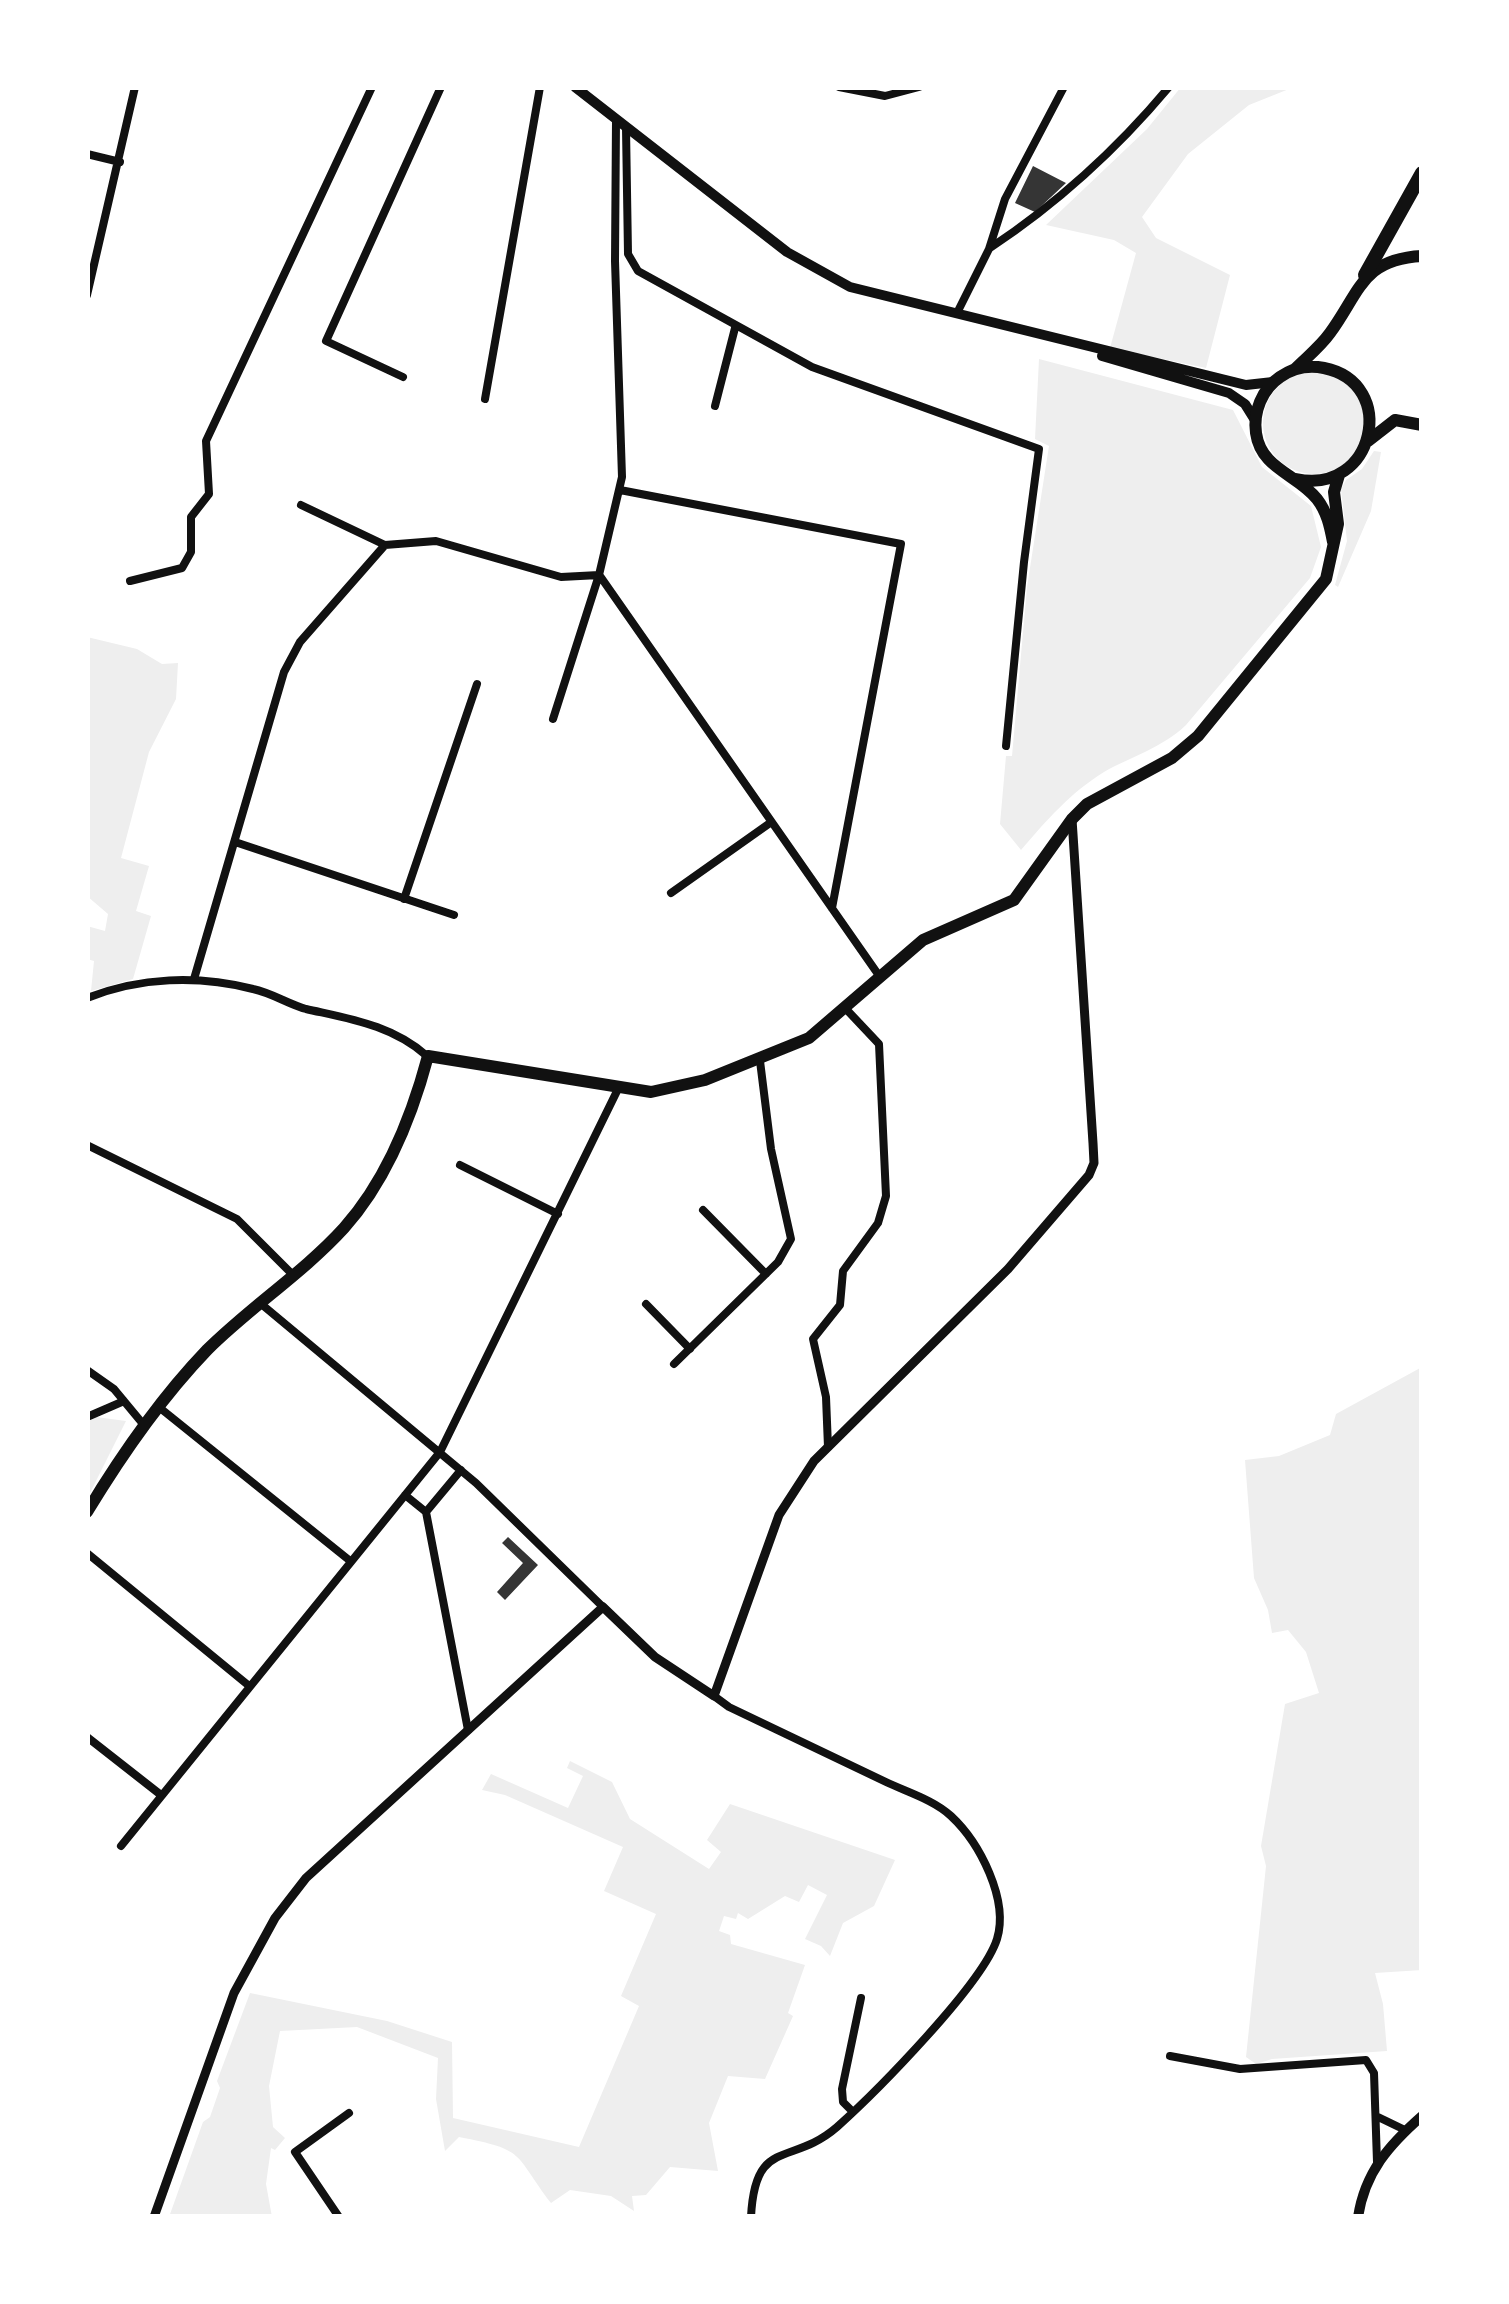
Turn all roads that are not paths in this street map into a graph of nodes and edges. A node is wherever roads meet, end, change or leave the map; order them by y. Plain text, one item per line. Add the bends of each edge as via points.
1 (135, 87) edge
2 (372, 87) edge
3 (441, 87) edge
4 (540, 87) edge
5 (575, 87) edge
6 (839, 87) edge
7 (919, 87) edge
8 (1064, 87) edge
9 (1169, 87) edge
10 (621, 122) junction
11 (87, 154) edge
12 (120, 162) junction
13 (1422, 173) edge
14 (989, 249) junction
15 (1422, 256) edge
16 (1366, 275) junction
17 (87, 295) edge
18 (956, 315) junction
19 (735, 328) junction
20 (1066, 342) junction
21 (1294, 369) junction
22 (403, 377) dead end
23 (1273, 382) junction
24 (485, 400) dead end
25 (715, 406) dead end
26 (1255, 420) junction
27 (1422, 425) edge
28 (1367, 442) junction
29 (1339, 475) junction
30 (1296, 479) junction
31 (620, 490) junction
32 (301, 506) dead end
33 (386, 545) junction
34 (1335, 549) junction
35 (599, 575) junction
36 (130, 581) dead end
37 (477, 684) dead end
38 (553, 719) dead end
39 (1006, 746) dead end
40 (1072, 819) junction
41 (770, 823) junction
42 (235, 842) junction
43 (671, 893) dead end
44 (404, 898) junction
45 (832, 908) junction
46 (454, 915) dead end
47 (880, 978) junction
48 (194, 979) junction
49 (87, 998) edge
50 (846, 1009) junction
51 (428, 1056) junction
52 (760, 1060) junction
53 (618, 1089) junction
54 (87, 1145) edge
55 (460, 1165) dead end
56 (703, 1210) dead end
57 (558, 1214) junction
58 (292, 1274) junction
59 (766, 1274) junction
60 (259, 1303) junction
61 (646, 1304) dead end
62 (690, 1349) junction
63 (674, 1364) dead end
64 (87, 1370) edge
65 (124, 1401) junction
66 (160, 1408) junction
67 (87, 1417) edge
68 (143, 1424) junction
69 (828, 1447) junction
70 (440, 1452) junction
71 (460, 1469) junction
72 (405, 1495) junction
73 (87, 1512) edge
74 (426, 1512) junction
75 (87, 1553) edge
76 (349, 1560) junction
77 (603, 1607) junction
78 (248, 1685) junction
79 (714, 1696) junction
80 (468, 1730) junction
81 (87, 1737) edge
82 (161, 1796) junction
83 (121, 1846) dead end
84 (861, 1998) dead end
85 (1170, 2056) dead end
86 (852, 2111) junction
87 (349, 2113) dead end
88 (1375, 2115) junction
89 (1422, 2116) edge
90 (1406, 2130) junction
91 (1377, 2162) junction
92 (154, 2217) edge
93 (339, 2217) edge
94 (752, 2217) edge
95 (1358, 2217) edge

1 - 12 street
2 - 36 street via 206,441 209,494 191,517 187,561 177,572
3 - 22 street via 326,341
4 - 24 street
5 - 10 main road
6 - 7 street via 885,96
8 - 14 street via 1005,199
9 - 14 street via 1087,175
10 - 18 main road via 809,266 850,287
10 - 19 street via 628,254 638,271
10 - 31 street via 614,261
11 - 12 street
12 - 17 street
13 - 16 highway
14 - 18 street
15 - 16 main road
16 - 21 main road via 1330,333
18 - 20 main road
19 - 25 street
19 - 39 street via 812,367 1040,449
20 - 23 main road via 1246,385
20 - 26 main road via 1229,393
21 - 23 main road
21 - 28 main road via 1319,367 1350,380 1368,408
23 - 26 main road
26 - 30 main road via 1268,461
27 - 28 main road via 1395,420
28 - 29 main road
29 - 30 main road
29 - 34 main road
30 - 34 main road via 1322,506
31 - 35 street
31 - 45 street via 901,544
32 - 33 street
33 - 35 street via 436,541 560,577
33 - 42 street via 290,659
34 - 40 main road via 1312,599 1198,736
35 - 38 street
35 - 41 street
37 - 44 street
40 - 47 main road via 1014,900 932,934
40 - 69 street via 1094,1163 1008,1269
41 - 43 street
41 - 45 street
42 - 44 street
42 - 48 street
44 - 46 street
45 - 47 street
47 - 50 main road
48 - 49 street via 134,983
48 - 51 street via 345,1015
50 - 52 main road via 809,1038
50 - 69 street via 879,1044 887,1184 878,1223 843,1271 840,1305 813,1340
51 - 53 main road
51 - 58 main road via 376,1185 343,1229
52 - 53 main road via 662,1092
52 - 59 street via 791,1239
53 - 57 street
54 - 58 street via 237,1220
55 - 57 street
56 - 59 street
57 - 70 street
58 - 60 main road
59 - 62 street
60 - 66 main road
60 - 70 street
61 - 62 street
62 - 63 street
64 - 65 street
65 - 67 street
65 - 68 street
66 - 68 main road
66 - 76 street
68 - 73 main road
69 - 79 street via 779,1515
70 - 71 street
70 - 72 street
71 - 74 street
71 - 77 street
72 - 74 street
72 - 76 street
74 - 80 street
75 - 78 street
76 - 78 street
77 - 79 street via 655,1657
77 - 80 street
78 - 82 street
79 - 86 street via 938,1807 963,1830 995,1884 998,1937 982,1969
80 - 92 street via 306,1878 261,1939
81 - 82 street
82 - 83 street
84 - 86 street via 842,2089
85 - 88 street via 1240,2069 1366,2060
86 - 94 street via 821,2138 763,2167
87 - 93 street via 295,2152
88 - 90 street
88 - 91 street
89 - 90 main road
90 - 91 main road
91 - 95 main road

